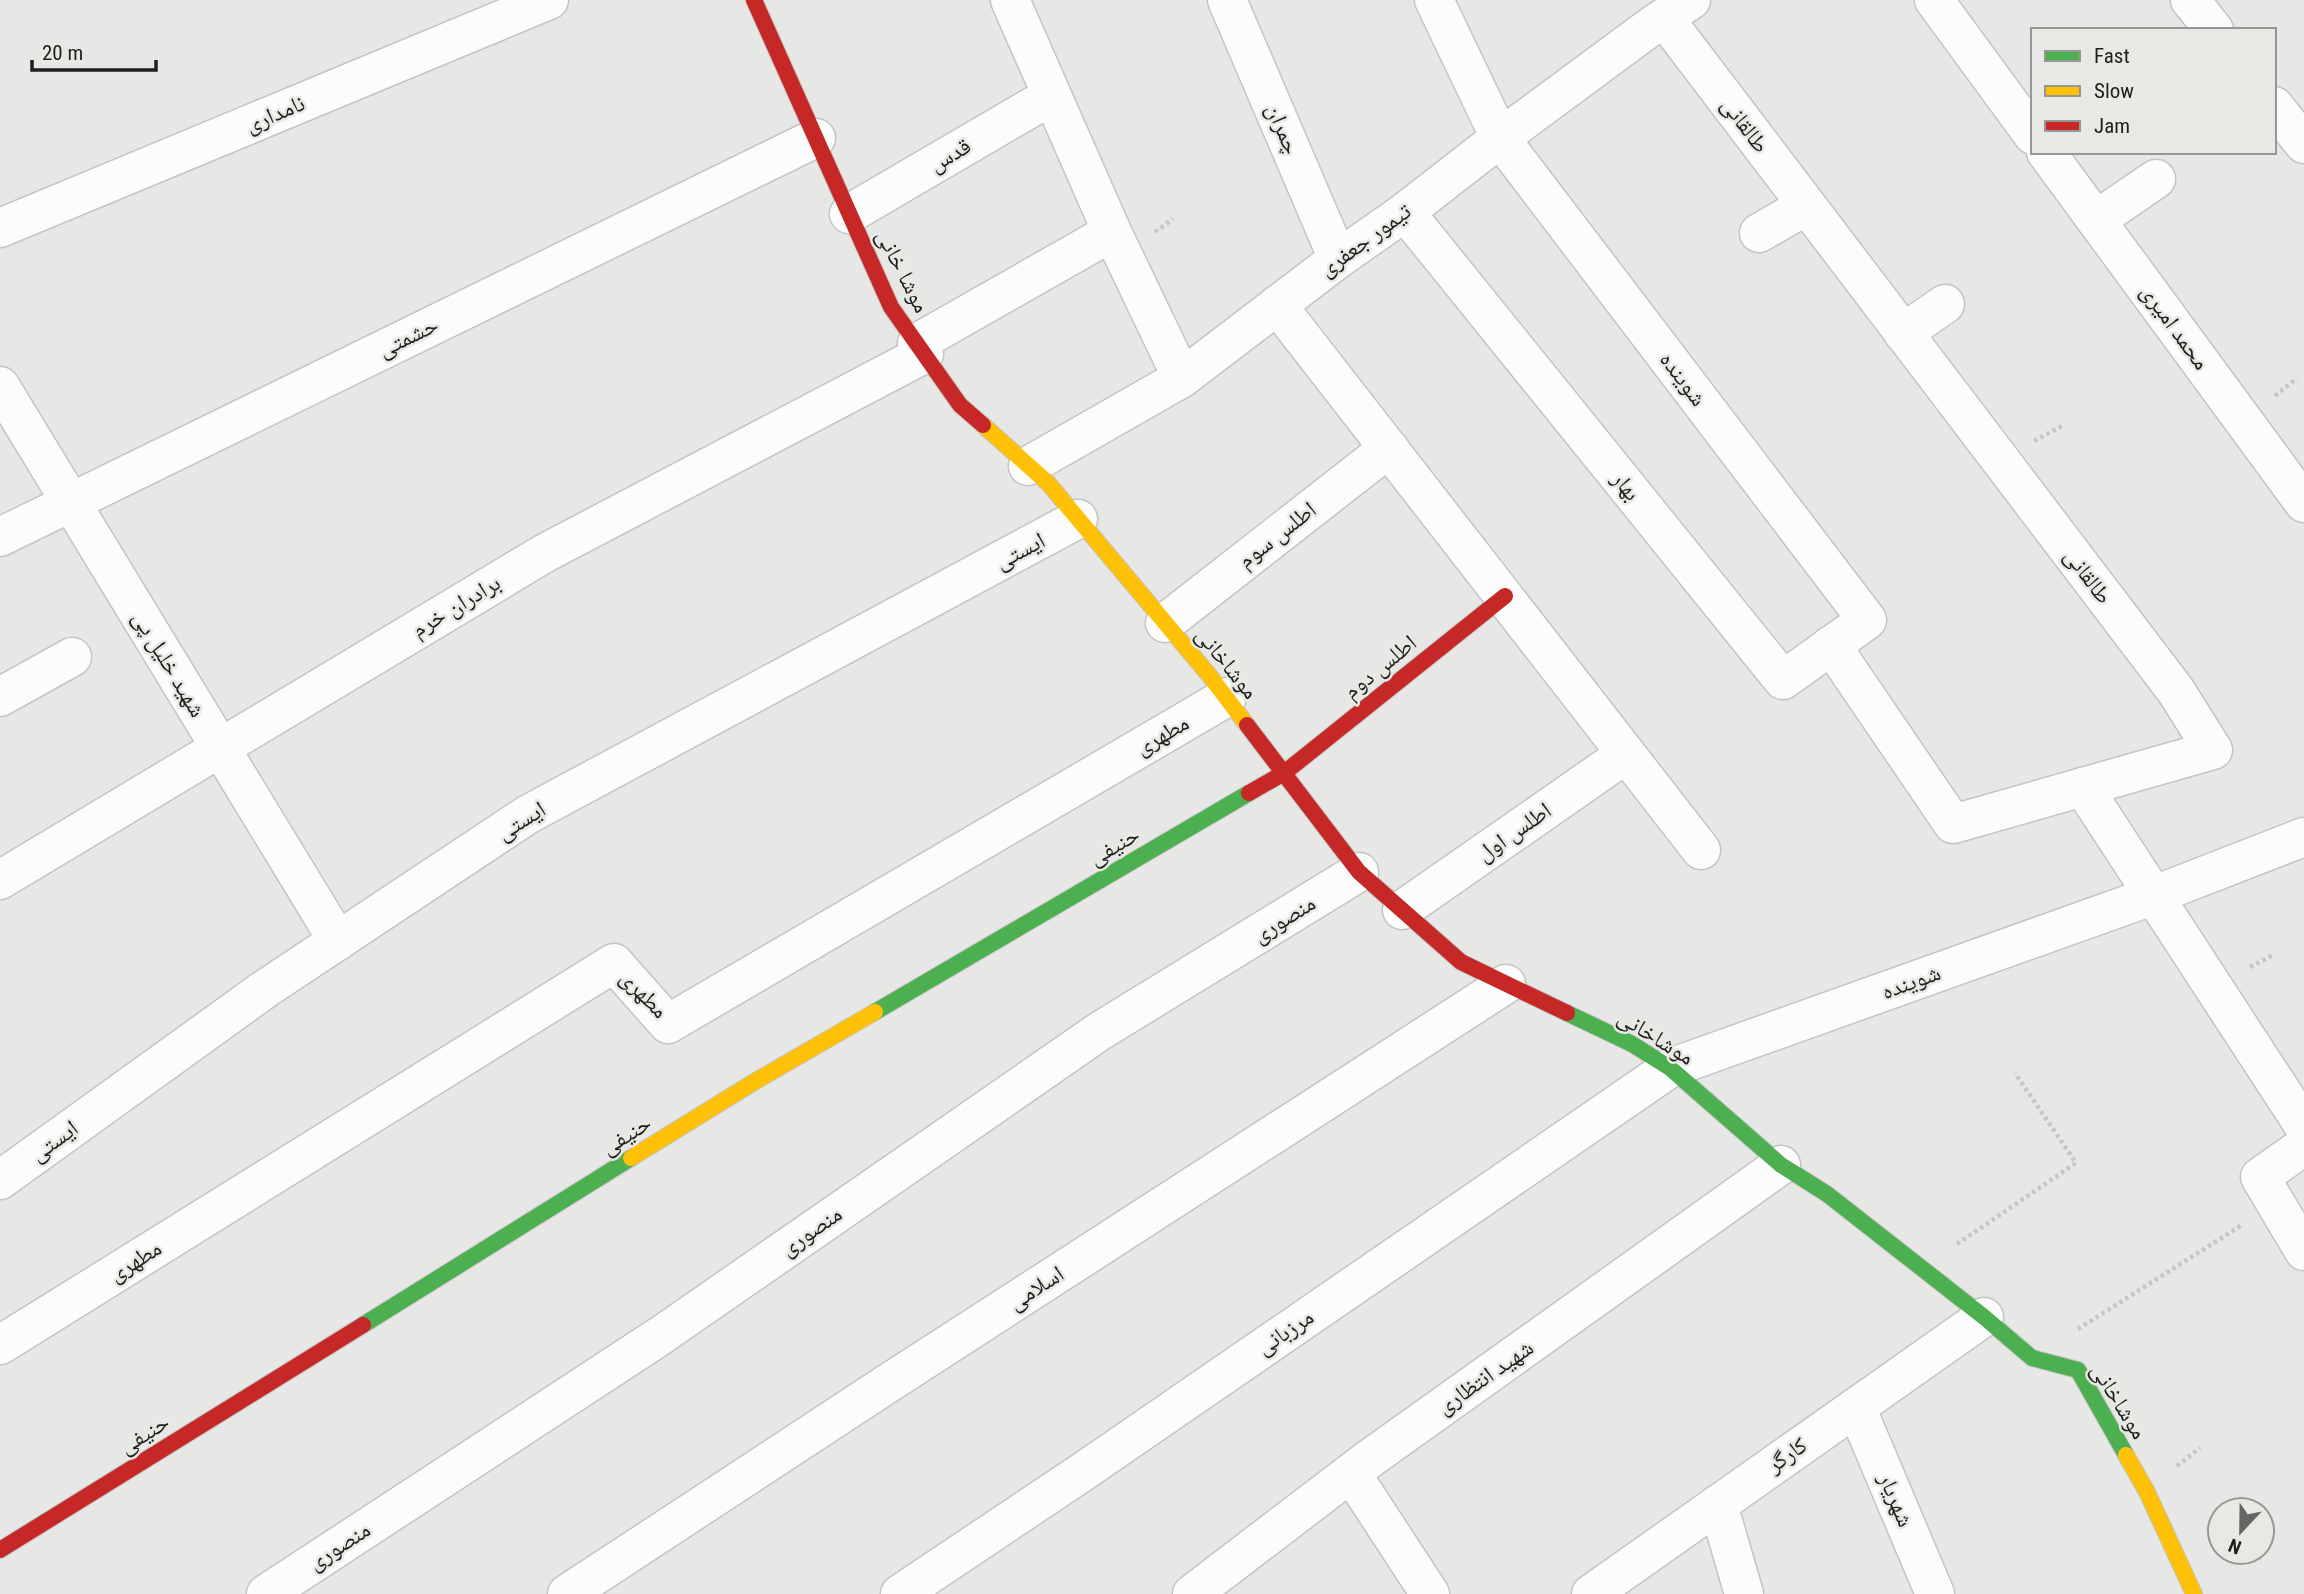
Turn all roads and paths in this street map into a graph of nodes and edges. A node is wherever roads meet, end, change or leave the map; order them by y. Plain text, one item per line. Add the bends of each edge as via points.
1 (549, 0) edge
2 (754, 0) edge
3 (1010, 0) edge
4 (1227, 0) edge
5 (1434, 0) edge
6 (1934, 0) edge
7 (2190, 0) edge
8 (1663, 11) edge
9 (2212, 28) edge
10 (1051, 96) junction
11 (2276, 109) edge
12 (2031, 132) edge
13 (816, 138) junction
14 (1500, 138) junction
15 (2304, 144) edge
16 (2047, 154) edge
17 (2156, 179) dead end
18 (1807, 206) junction
19 (1405, 212) junction
20 (849, 214) junction
21 (2096, 220) junction
22 (0, 228) edge
23 (1112, 232) junction
24 (1759, 233) dead end
25 (1338, 259) junction
26 (1945, 304) dead end
27 (1277, 305) junction
28 (1903, 333) junction
29 (920, 348) junction
30 (1182, 378) junction
31 (0, 386) edge
32 (1389, 447) junction
33 (1028, 466) junction
34 (71, 502) junction
35 (2304, 503) edge
36 (1078, 519) junction
37 (0, 537) edge
38 (1505, 596) junction
39 (1867, 620) joint
40 (1165, 622) junction
41 (1831, 645) junction
42 (72, 657) dead end
43 (0, 697) edge
44 (1227, 697) junction
45 (220, 747) junction
46 (1626, 754) junction
47 (1284, 773) junction
48 (2083, 787) junction
49 (2304, 837) edge
50 (1701, 850) dead end
51 (1359, 872) junction
52 (0, 880) edge
53 (2152, 896) junction
54 (1402, 910) junction
55 (338, 941) junction
56 (1506, 984) junction
57 (1670, 1068) junction
58 (2015, 1073) dead end
59 (2304, 1126) edge
60 (2304, 1146) edge
61 (1781, 1166) junction
62 (0, 1180) edge
63 (2275, 1204) junction
64 (2304, 1251) edge
65 (1922, 1268) junction
66 (1984, 1317) junction
67 (0, 1345) edge
68 (2032, 1358) junction
69 (1856, 1407) junction
70 (1351, 1473) junction
71 (1718, 1504) junction
72 (0, 1550) edge
73 (266, 1594) edge
74 (567, 1594) edge
75 (900, 1594) edge
76 (1192, 1594) edge
77 (1430, 1594) edge
78 (1591, 1594) edge
79 (1744, 1594) edge
80 (1935, 1594) edge
81 (2194, 1594) edge

1 - 22 street, نامداری
2 - 13 street, موشا خانی
3 - 10 street
4 - 25 street, چمران
5 - 14 street, شوینده
6 - 12 street
7 - 9 street
8 - 14 street, تیمور جعفری
8 - 18 street, طالقانی
10 - 20 street, قدس
10 - 23 street
11 - 15 street
13 - 20 street, موشا خانی
13 - 34 street, حشمتی
14 - 19 street, تیمور جعفری
14 - 39 street, شوینده
16 - 21 street, محمد امیری
17 - 21 street
18 - 24 street
18 - 28 street, طالقانی
19 - 25 street, تیمور جعفری
19 - 41 street, بهار via 1783,680
20 - 29 street, موشا خانی via 891,307
21 - 35 street, محمد امیری
23 - 29 street
23 - 30 street
25 - 27 street, تیمور جعفری
26 - 28 street
27 - 30 street, تیمور جعفری
27 - 32 street
28 - 48 street, طالقانی via 2176,691 2213,750
29 - 33 street, موشا خانی via 960,405
29 - 45 street, برادران خرم via 545,553
30 - 33 street, تیمور جعفری
31 - 34 street, شهید خلیل پی
32 - 38 street
32 - 40 street, اطلس سوم
33 - 36 street, موشا خانی
34 - 37 street, حشمتی
34 - 45 street, شهید خلیل پی
36 - 40 street, موشاخانی
36 - 55 street, ایستی via 527,815
38 - 46 street
38 - 47 street, اطلس دوم
39 - 41 street, بهار
40 - 44 street, موشاخانی
41 - 48 street, طالقانی via 1953,824
42 - 43 street
44 - 47 street, موشاخانی
44 - 67 street, مطهری via 668,1024 614,962
45 - 52 street, برادران خرم
45 - 55 street, شهید خلیل پی
46 - 50 street
46 - 54 street, اطلس اول
47 - 51 street, موشاخانی
47 - 72 street, حنیفی via 754,1082
48 - 53 street
49 - 53 street, شوینده
51 - 54 street, موشاخانی
51 - 73 street, منصوری via 1100,1031 660,1336
53 - 57 street, شوینده
53 - 59 street
54 - 56 street, موشاخانی via 1461,962
55 - 62 street, ایستی
56 - 57 street, موشاخانی
56 - 74 street, اسلامی
57 - 61 street, موشاخانی
57 - 75 street, مرزبانی
58 - 65 path via 2076,1163
60 - 63 street via 2260,1178
61 - 65 street, موشاخانی via 1827,1194
61 - 70 street, شهید انتظاری
63 - 64 street
63 - 68 path
65 - 66 street, موشاخانی
66 - 68 street, موشاخانی
66 - 69 street, کارگر
68 - 81 street, موشاخانی via 2078,1370 2147,1492
69 - 71 street, کارگر
69 - 80 street, شهریار
70 - 76 street, شهید انتظاری
70 - 77 street
71 - 78 street, کارگر
71 - 79 street

